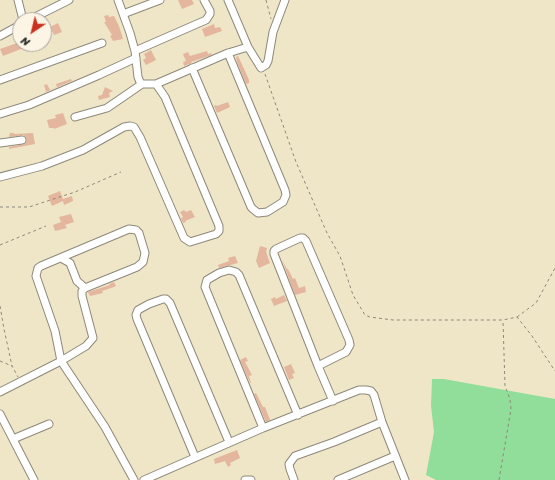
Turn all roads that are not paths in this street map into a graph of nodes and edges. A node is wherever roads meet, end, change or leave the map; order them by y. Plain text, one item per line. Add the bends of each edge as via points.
1 (18, 0) edge
2 (69, 0) edge
3 (118, 0) edge
4 (160, 0) edge
5 (204, 0) edge
6 (228, 0) edge
7 (285, 0) edge
8 (21, 12) edge
9 (45, 12) edge
10 (123, 14) junction
11 (12, 29) edge
12 (0, 36) edge
13 (102, 43) dead end
14 (248, 47) junction
15 (228, 53) junction
16 (135, 54) junction
17 (192, 68) junction
18 (0, 80) edge
19 (142, 84) junction
20 (156, 84) junction
21 (0, 114) edge
22 (75, 117) dead end
23 (22, 140) dead end
24 (0, 143) edge
25 (0, 177) edge
26 (61, 258) junction
27 (85, 288) junction
28 (61, 361) junction
29 (318, 366) junction
30 (0, 392) edge
31 (333, 402) junction
32 (0, 414) edge
33 (298, 415) junction
34 (382, 422) junction
35 (49, 424) dead end
36 (263, 428) junction
37 (13, 439) junction
38 (229, 442) junction
39 (395, 456) junction
40 (195, 457) junction
41 (34, 480) edge
42 (134, 480) edge
43 (144, 480) edge
44 (245, 480) edge
45 (251, 480) edge
46 (294, 480) edge
47 (338, 480) edge
48 (405, 480) edge

1 - 8 street
2 - 9 street
3 - 10 street
4 - 10 street
5 - 16 street via 210,11 206,20
6 - 14 street
7 - 14 street via 266,65 262,68
10 - 16 street
11 - 12 street
13 - 18 street
14 - 15 street
15 - 17 street
15 - 17 street via 285,190 283,202 267,212 258,213 251,207
16 - 19 street via 138,77
16 - 21 street via 99,75 29,105
17 - 20 street
19 - 20 street
19 - 22 street via 107,108
20 - 25 street via 165,97 220,229 218,233 190,242 184,238 134,127 124,127 83,150 42,166
23 - 24 street
26 - 27 street via 70,264 78,281
26 - 27 street via 129,229 136,230 145,253 141,265
26 - 28 street via 41,266 36,274 55,331
27 - 28 street via 82,296 93,338 86,346
28 - 30 street
28 - 42 street via 105,427
29 - 29 street via 274,253 276,249 300,238 306,241 350,345 346,352
29 - 31 street
31 - 33 street
31 - 34 street via 359,390 371,391
32 - 37 street
33 - 36 street
33 - 36 street via 239,275 229,270 219,273 207,280 205,287
34 - 39 street
34 - 46 street via 295,456 289,464
35 - 37 street
36 - 38 street
37 - 41 street
38 - 40 street
38 - 40 street via 170,303 163,299 149,304 138,310 137,319
39 - 47 street
39 - 48 street
40 - 43 street
44 - 45 street

